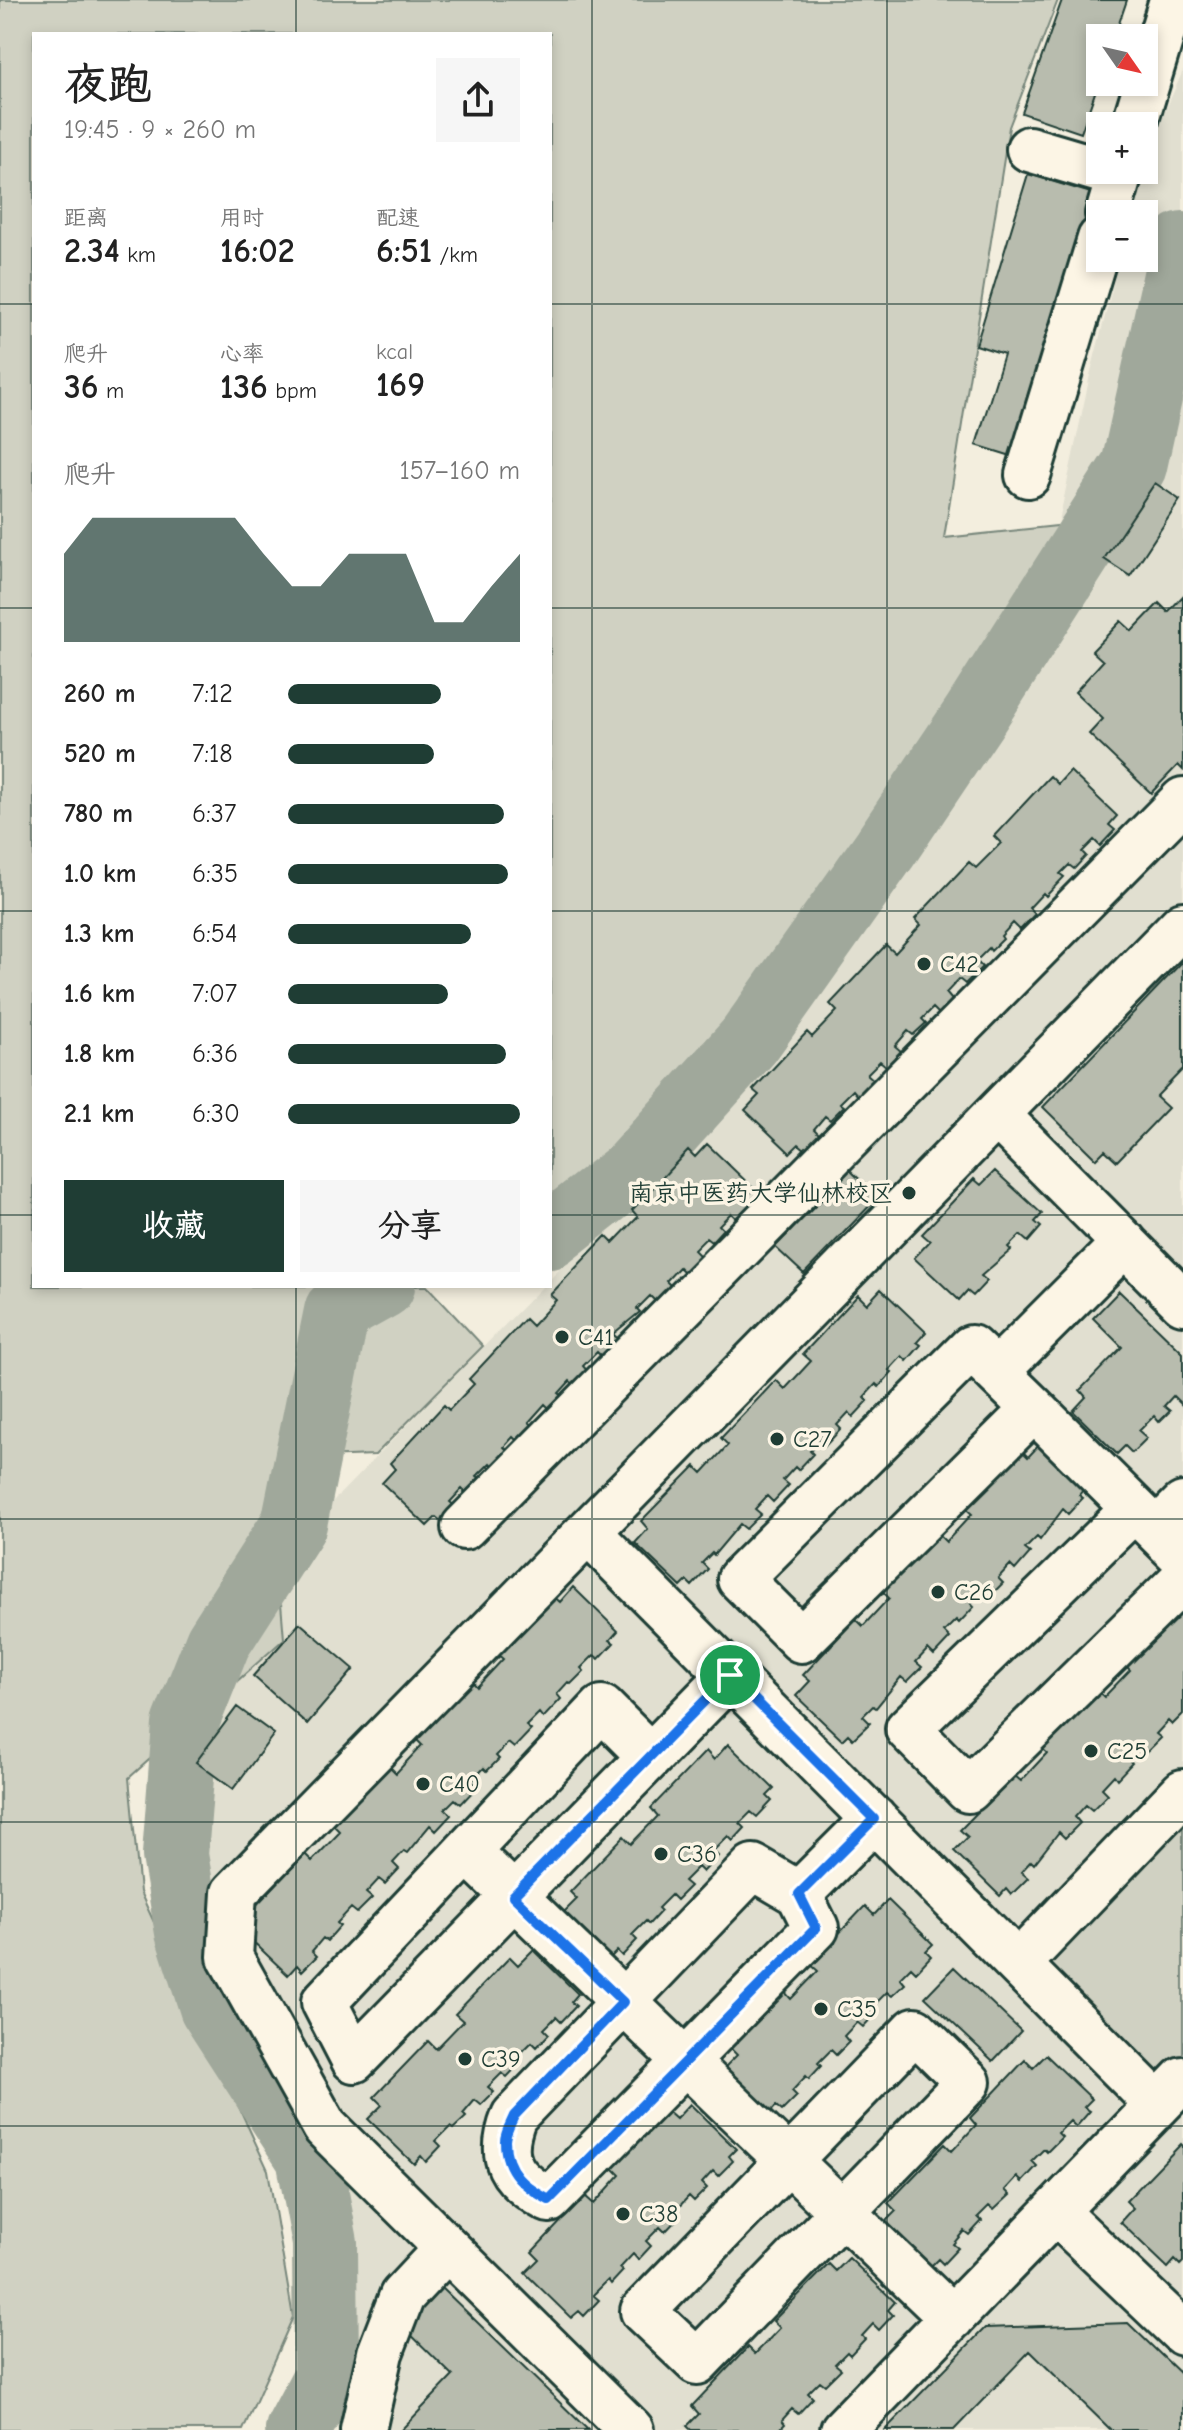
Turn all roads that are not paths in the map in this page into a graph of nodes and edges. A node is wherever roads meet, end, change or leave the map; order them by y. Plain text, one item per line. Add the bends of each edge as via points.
1 (1172, 0) edge
2 (1138, 112) edge
3 (1029, 149) dead end
4 (1086, 171) edge
5 (1090, 272) edge
6 (1028, 475) dead end
7 (1183, 800) edge
8 (1183, 924) edge
9 (997, 1115) junction
10 (1125, 1243) junction
11 (1183, 1302) edge
12 (996, 1372) junction
13 (1034, 1409) junction
14 (1164, 1525) edge
15 (464, 1527) dead end
16 (588, 1532) junction
17 (1183, 1579) edge
18 (730, 1675) junction
19 (650, 1756) junction
20 (1183, 1792) edge
21 (874, 1819) junction
22 (467, 1851) junction
23 (799, 1894) junction
24 (513, 1896) junction
25 (1018, 1964) junction
26 (623, 2002) junction
27 (685, 2061) junction
28 (1170, 2092) edge
29 (788, 2161) junction
30 (1055, 2211) junction
31 (842, 2213) junction
32 (447, 2248) junction
33 (952, 2318) junction
34 (1183, 2333) edge
35 (363, 2430) edge
36 (631, 2430) edge
37 (843, 2430) edge

1 - 2 lane
3 - 4 lane
5 - 6 lane
7 - 15 lane
8 - 9 lane
9 - 10 lane
9 - 16 lane
10 - 11 lane
10 - 12 lane
12 - 13 lane
12 - 13 lane via 971,1348 740,1579 801,1640
13 - 14 lane
14 - 17 lane via 908,1729 968,1790
16 - 18 lane
16 - 32 lane via 234,1893 230,1957 325,2127
18 - 19 lane
18 - 21 lane
19 - 22 lane via 602,1708
19 - 24 lane
20 - 25 lane
21 - 23 lane
21 - 25 lane
22 - 24 lane
22 - 24 lane via 324,2002 354,2060
23 - 26 lane via 753,1867
23 - 27 lane via 816,1928
24 - 26 lane
25 - 28 lane
26 - 27 lane
26 - 27 lane via 514,2116 505,2139 511,2169 526,2188 549,2200
27 - 29 lane
28 - 30 lane
29 - 31 lane
29 - 31 lane via 915,2030 968,2082
29 - 31 lane via 643,2311 697,2362
30 - 33 lane
30 - 34 lane
31 - 33 lane
32 - 35 lane via 402,2296 380,2353
32 - 36 lane
33 - 37 lane

